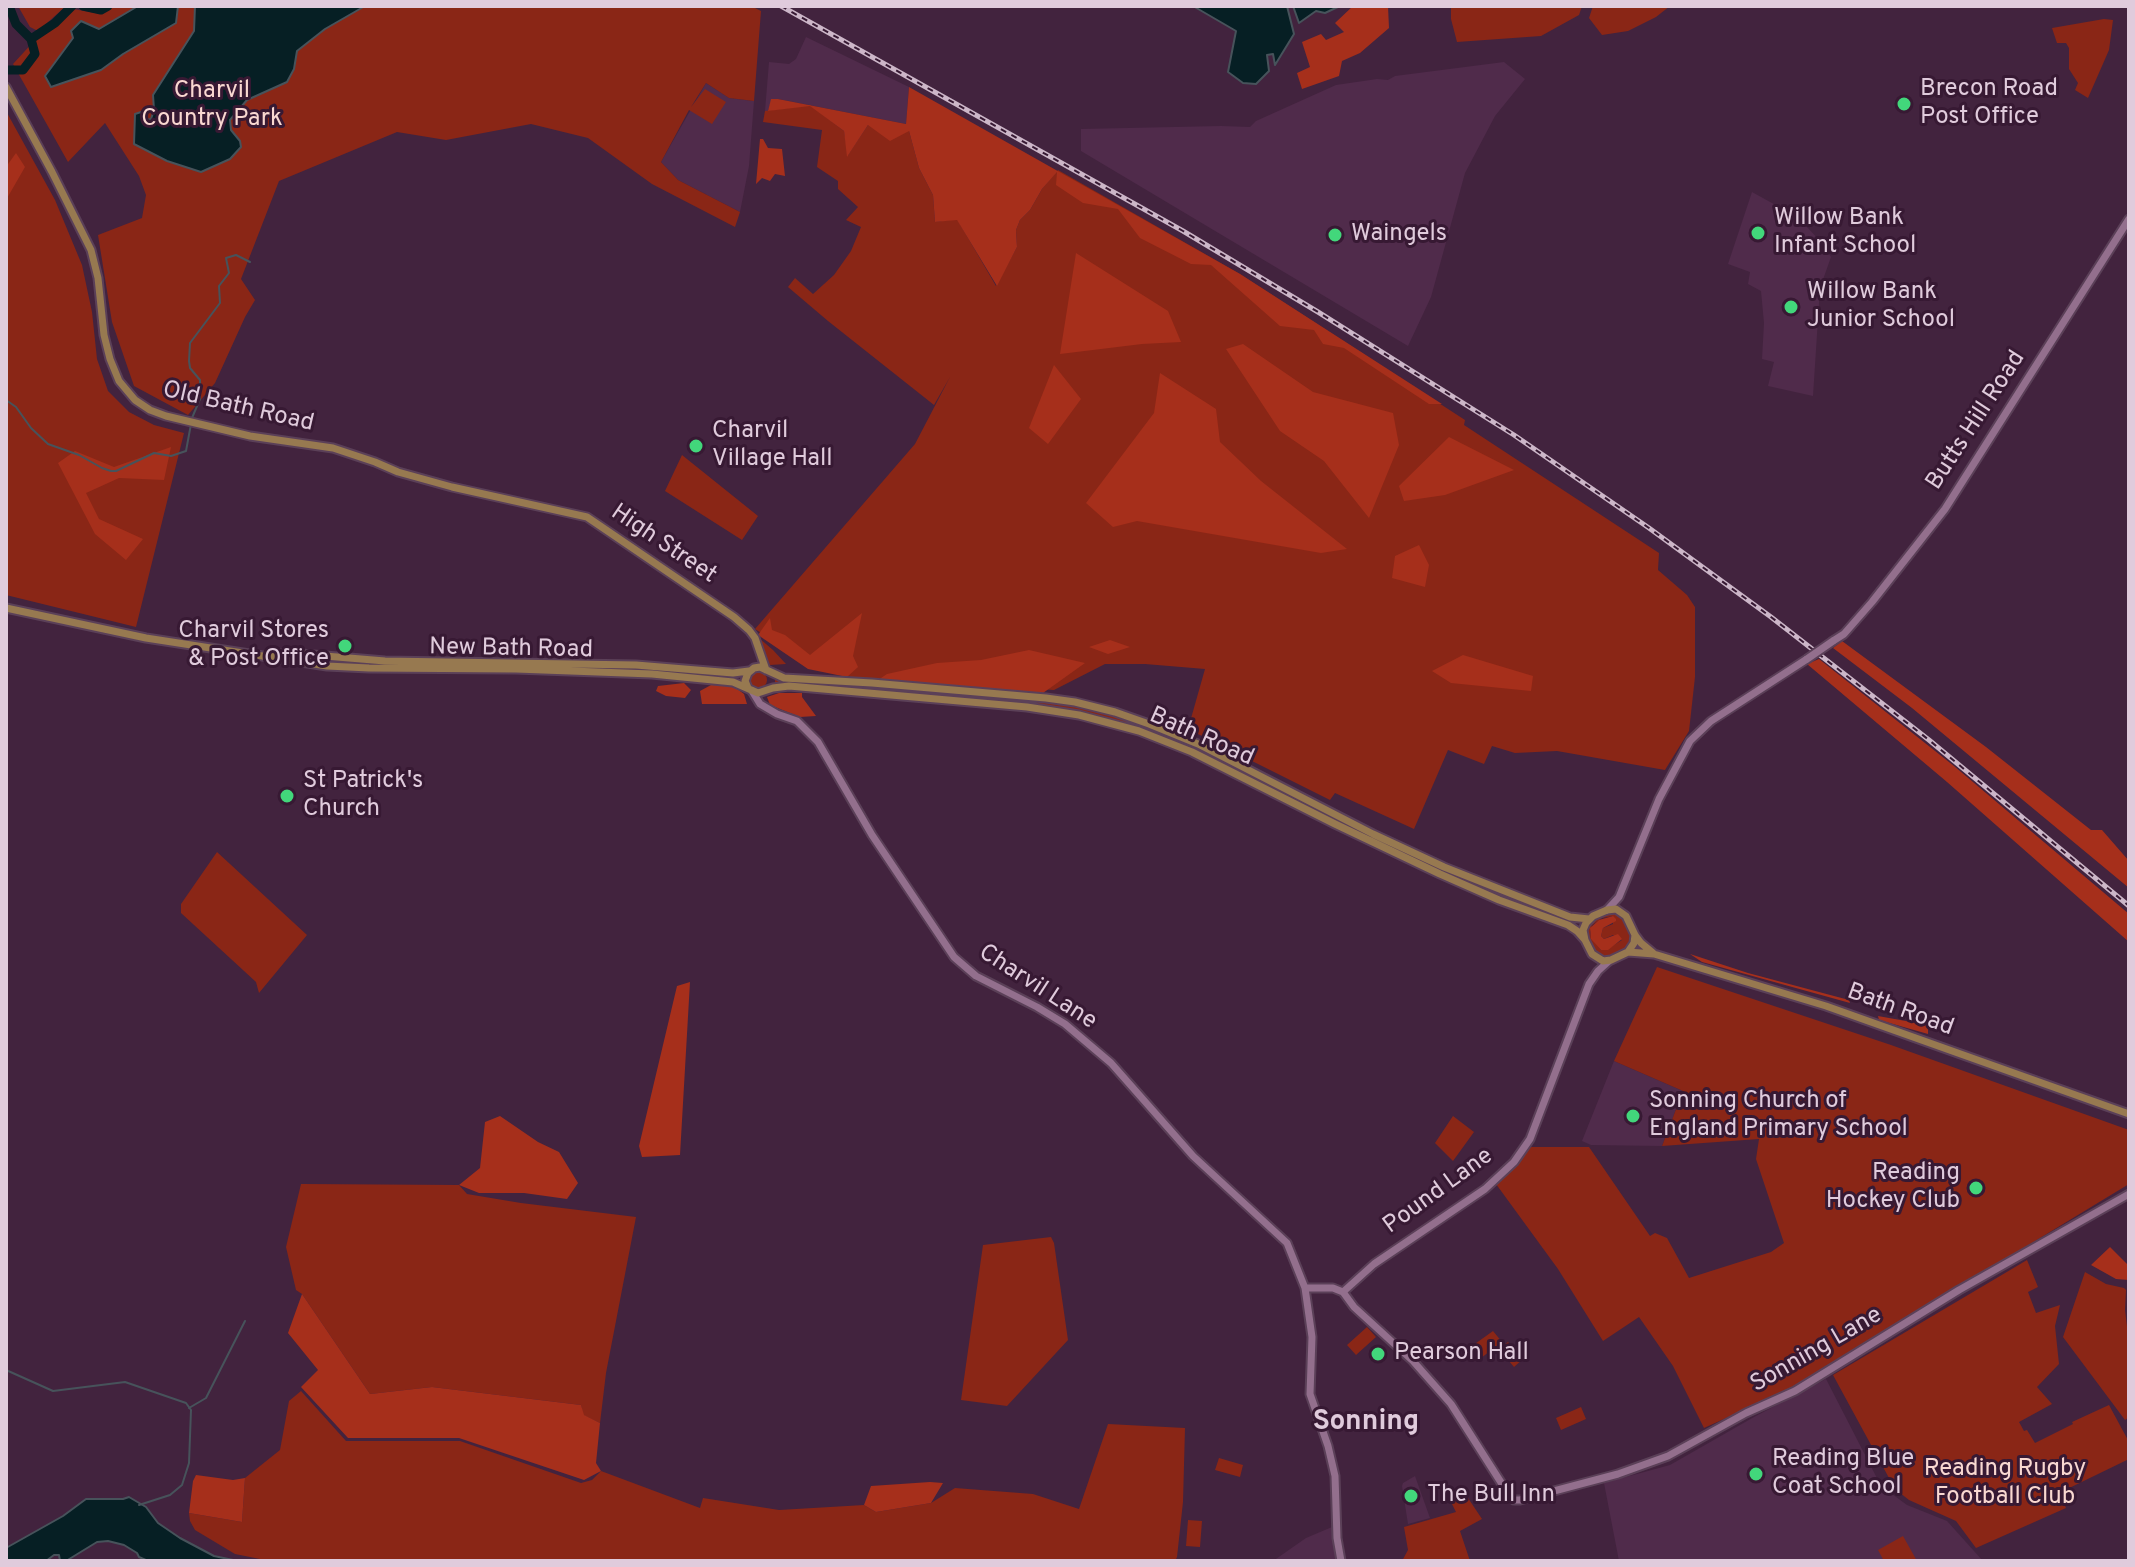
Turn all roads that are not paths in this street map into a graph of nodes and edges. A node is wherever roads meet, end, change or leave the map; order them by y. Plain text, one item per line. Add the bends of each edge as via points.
1 (6, 87) edge
2 (2129, 219) edge
3 (479, 492) joint
4 (6, 608) edge
5 (758, 650) junction
6 (269, 655) junction
7 (751, 670) junction
8 (767, 671) junction
9 (766, 690) junction
10 (751, 691) junction
11 (766, 708) junction
12 (1502, 891) junction
13 (1619, 897) junction
14 (1499, 900) junction
15 (1607, 910) junction
16 (1624, 914) junction
17 (1589, 919) junction
18 (1635, 935) junction
19 (1585, 940) junction
20 (1628, 952) junction
21 (1592, 954) junction
22 (1654, 954) junction
23 (1609, 961) junction
24 (1593, 977) junction
25 (2129, 1114) edge
26 (2129, 1194) edge
27 (1305, 1288) junction
28 (1343, 1292) junction
29 (1341, 1561) edge

1 - 3 main road, Old Bath Road via 91,250 110,359 135,400 166,416 333,448 398,472
2 - 13 main road, Butts Hill Road, bridge via 1945,509 1844,634 1711,721 1690,741 1659,799
3 - 5 main road, High Street via 587,517 734,617 753,635
4 - 6 main road, New Bath Road via 146,638
5 - 7 main road
5 - 8 main road, High Street
6 - 7 main road, New Bath Road
6 - 10 main road, New Bath Road via 369,668 675,676 733,682
7 - 8 main road, Bath Road
7 - 10 main road via 745,681
8 - 9 main road via 771,681
8 - 12 main road, Bath Road via 784,678 1046,698 1115,712 1175,734 1395,845
9 - 10 main road, Bath Road
9 - 11 main road
9 - 14 main road, Bath Road via 789,686 1027,707 1125,727 1192,752
10 - 11 main road, Charvil Lane
11 - 27 main road, Charvil Lane via 797,721 818,742 872,835 954,957 976,976 1065,1024 1111,1063 1193,1156 1287,1243
12 - 14 main road
12 - 17 main road, Bath Road
13 - 15 main road
13 - 16 main road
14 - 19 main road, Bath Road via 1568,925
15 - 16 main road
15 - 17 main road
16 - 18 main road
17 - 19 main road
18 - 20 main road
18 - 22 main road, Bath Road
19 - 21 main road
20 - 22 main road, Bath Road
20 - 23 main road
21 - 23 main road
21 - 24 main road, Pound Lane
22 - 25 main road, Bath Road via 1854,1015
23 - 24 main road, Pound Lane
24 - 28 main road, Pound Lane via 1530,1139 1514,1162
26 - 28 main road, Sonning Lane via 1795,1391 1668,1456 1520,1500 1509,1495 1451,1404
27 - 28 main road
27 - 29 main road, Charvil Lane via 1312,1337 1310,1394 1335,1476

